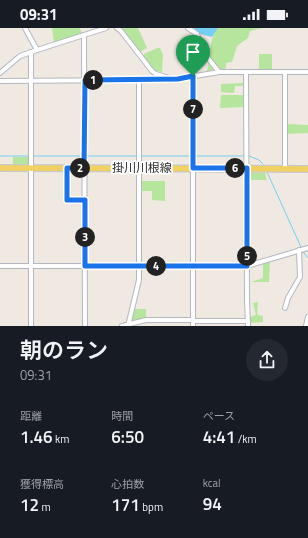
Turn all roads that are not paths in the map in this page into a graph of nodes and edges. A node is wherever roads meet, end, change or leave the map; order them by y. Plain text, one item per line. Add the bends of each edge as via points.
1 (25, 28) edge
2 (106, 28) edge
3 (117, 28) edge
4 (188, 28) edge
5 (84, 35) junction
6 (37, 50) junction
7 (31, 52) junction
8 (219, 72) junction
9 (246, 72) junction
10 (285, 72) junction
11 (308, 72) edge
12 (0, 74) edge
13 (193, 76) junction
14 (173, 79) junction
15 (0, 80) edge
16 (85, 80) junction
17 (139, 80) junction
18 (31, 81) junction
19 (0, 168) edge
20 (31, 168) junction
21 (67, 168) junction
22 (84, 168) junction
23 (139, 168) junction
24 (193, 168) junction
25 (247, 168) junction
26 (285, 168) junction
27 (308, 168) edge
28 (85, 200) junction
29 (308, 248) edge
30 (299, 250) junction
31 (0, 266) edge
32 (31, 266) junction
33 (85, 266) junction
34 (139, 266) junction
35 (193, 266) junction
36 (247, 266) junction
37 (285, 308) dead end
38 (308, 317) edge
39 (142, 321) junction
40 (248, 321) junction
41 (193, 322) edge
42 (128, 325) edge
43 (31, 326) edge
44 (85, 326) edge
45 (122, 326) edge
46 (146, 326) edge
47 (248, 326) edge
48 (306, 326) edge

1 - 6 street
2 - 5 street
3 - 14 street via 152,71
4 - 8 street via 197,34 204,53
5 - 6 street
5 - 16 street
6 - 7 street
7 - 12 street via 20,56
7 - 18 street
8 - 9 street
8 - 13 street
9 - 10 street
9 - 25 street
10 - 11 street
10 - 26 street
13 - 14 street
13 - 24 street
14 - 17 street
15 - 18 street
16 - 17 street
16 - 18 street
16 - 22 street
17 - 23 street
18 - 20 street
19 - 20 main road, 掛川川根線
20 - 21 main road, 掛川川根線
20 - 32 street
21 - 22 main road, 掛川川根線
21 - 28 street via 67,200
22 - 23 main road, 掛川川根線
22 - 28 street
23 - 24 main road, 掛川川根線
23 - 34 street
24 - 25 main road, 掛川川根線
24 - 35 street
25 - 26 main road, 掛川川根線
25 - 36 street
26 - 27 main road, 掛川川根線
28 - 33 street
29 - 30 street
30 - 36 street
30 - 37 street via 300,277
31 - 32 street
32 - 33 street
32 - 43 street
33 - 34 street
33 - 44 street
34 - 35 street
34 - 42 street via 139,280
35 - 36 street
35 - 41 street
36 - 40 street
38 - 48 street
39 - 41 street
39 - 42 street
39 - 46 street
40 - 41 street
40 - 47 street
42 - 45 street

